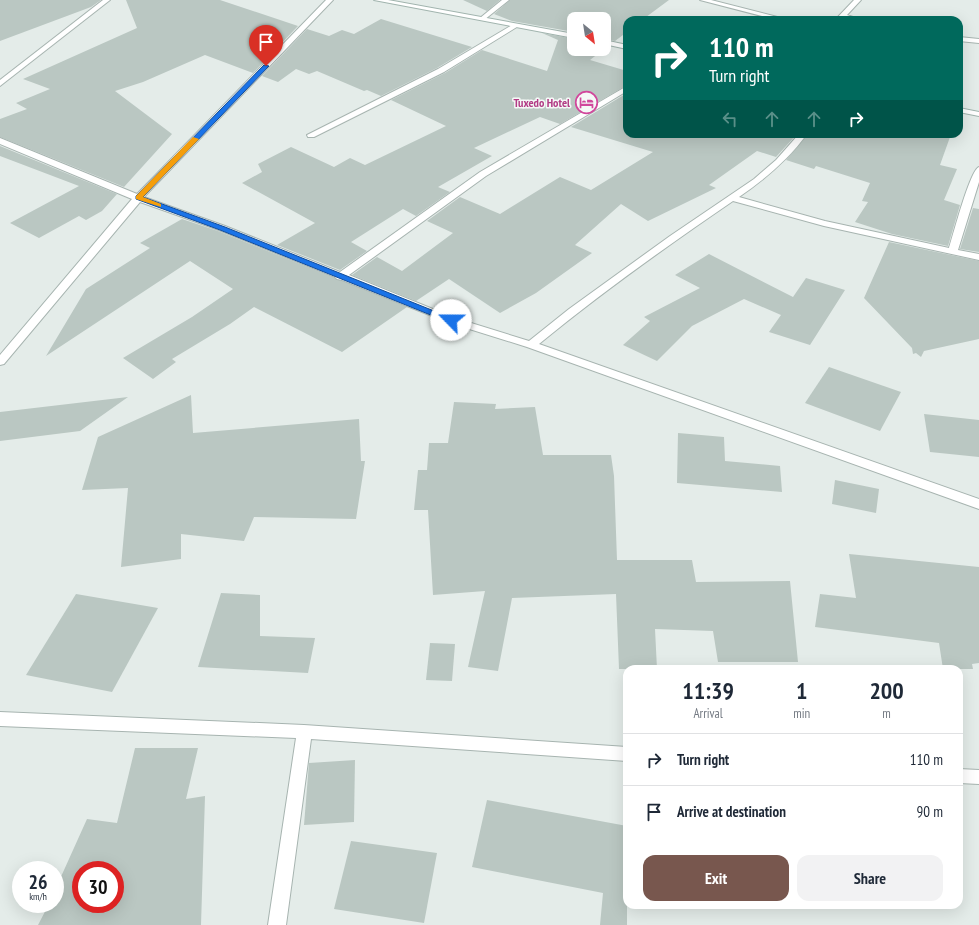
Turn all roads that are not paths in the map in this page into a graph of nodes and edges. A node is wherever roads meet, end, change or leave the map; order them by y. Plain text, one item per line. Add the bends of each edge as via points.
1 (107, 0) edge
2 (330, 0) edge
3 (377, 0) edge
4 (506, 0) edge
5 (703, 0) edge
6 (858, 0) edge
7 (769, 16) edge
8 (842, 16) edge
9 (482, 19) junction
10 (516, 25) junction
11 (567, 35) edge
12 (963, 39) edge
13 (979, 41) edge
14 (611, 43) edge
15 (623, 45) edge
16 (0, 84) edge
17 (623, 91) edge
18 (963, 111) edge
19 (979, 114) edge
20 (311, 135) dead end
21 (800, 138) edge
22 (0, 141) edge
23 (979, 170) edge
24 (138, 198) junction
25 (733, 198) junction
26 (953, 251) junction
27 (979, 257) edge
28 (340, 277) junction
29 (530, 345) junction
30 (0, 362) edge
31 (979, 504) edge
32 (0, 719) edge
33 (304, 732) junction
34 (623, 754) edge
35 (963, 776) edge
36 (979, 777) edge
37 (278, 925) edge

1 - 16 street
2 - 24 street
3 - 9 street
4 - 9 street
5 - 7 street
6 - 8 street
9 - 10 street
10 - 11 street
10 - 20 street via 471,55 403,92
12 - 13 street
14 - 15 street
17 - 28 street via 483,174
18 - 19 street
21 - 25 street via 757,182
22 - 24 street
23 - 26 street
24 - 28 street via 222,228
24 - 30 street
25 - 26 street via 803,218
25 - 29 street via 673,238
26 - 27 street
28 - 29 street via 451,320
29 - 31 street
32 - 33 street
33 - 34 street
33 - 37 street
35 - 36 street

